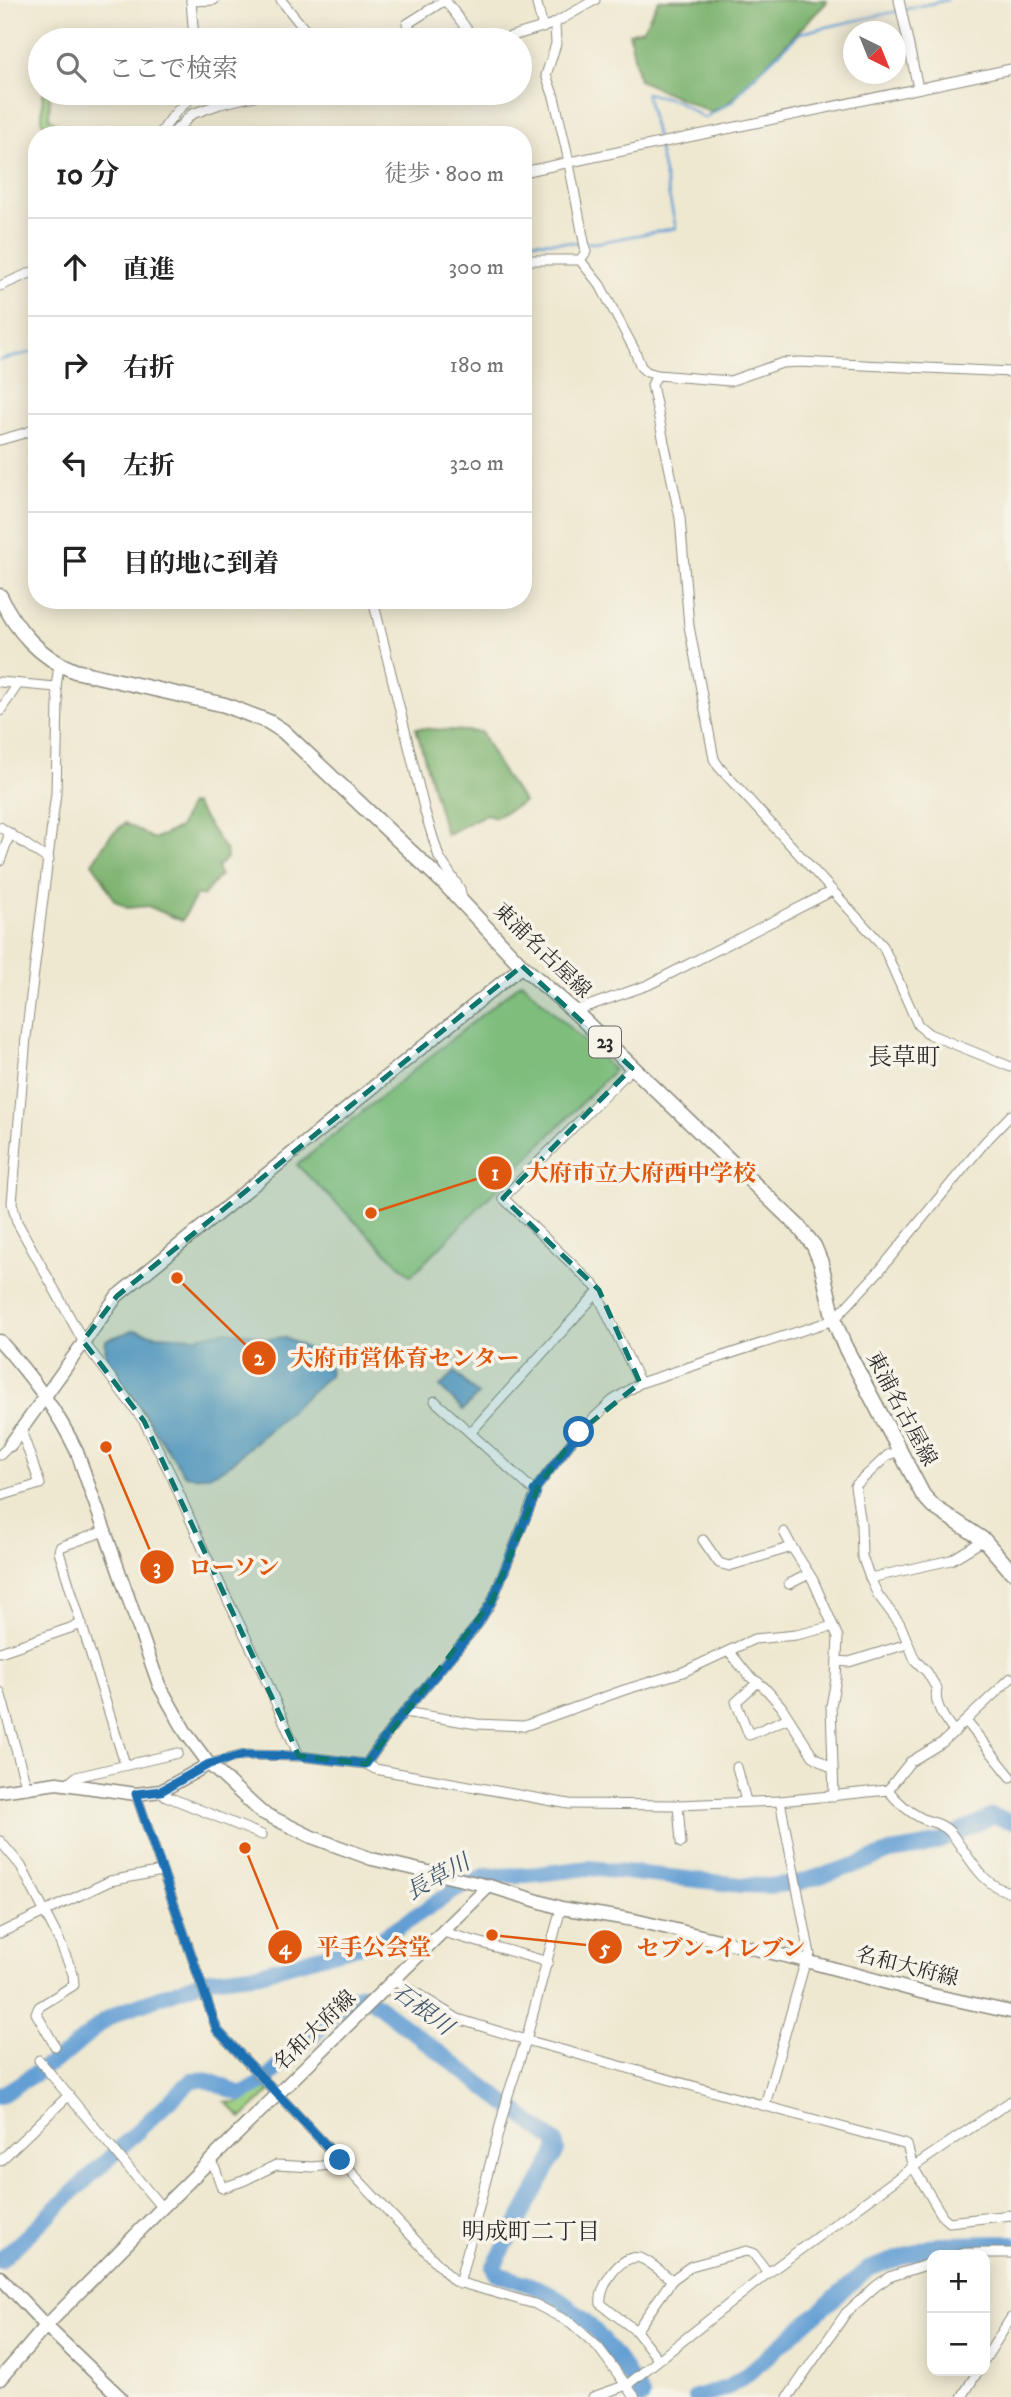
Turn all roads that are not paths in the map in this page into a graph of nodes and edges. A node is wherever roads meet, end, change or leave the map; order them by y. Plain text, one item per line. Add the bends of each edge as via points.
1 (214, 0) edge
2 (281, 0) edge
3 (536, 0) edge
4 (595, 0) edge
5 (191, 1) edge
6 (900, 2) edge
7 (555, 23) junction
8 (543, 27) junction
9 (193, 28) edge
10 (303, 28) edge
11 (410, 28) edge
12 (466, 28) edge
13 (532, 30) edge
14 (1011, 69) edge
15 (918, 88) junction
16 (184, 105) edge
17 (217, 105) edge
18 (166, 126) edge
19 (180, 126) edge
20 (569, 162) junction
21 (532, 170) edge
22 (532, 260) edge
23 (580, 260) junction
24 (28, 274) edge
25 (0, 286) edge
26 (1011, 372) edge
27 (657, 375) junction
28 (28, 432) edge
29 (0, 440) edge
30 (1, 599) edge
31 (375, 609) edge
32 (59, 665) junction
33 (0, 682) edge
34 (18, 684) junction
35 (56, 687) junction
36 (0, 711) edge
37 (0, 827) edge
38 (10, 834) junction
39 (49, 859) junction
40 (0, 861) edge
41 (832, 891) junction
42 (463, 902) junction
43 (522, 966) junction
44 (574, 1011) junction
45 (1011, 1067) edge
46 (632, 1068) junction
47 (1011, 1115) edge
48 (597, 1293) junction
49 (834, 1321) junction
50 (0, 1341) edge
51 (83, 1341) junction
52 (640, 1383) junction
53 (44, 1395) junction
54 (435, 1401) dead end
55 (21, 1430) junction
56 (471, 1432) junction
57 (10, 1445) joint
58 (899, 1451) junction
59 (0, 1455) edge
60 (534, 1491) junction
61 (0, 1496) edge
62 (105, 1531) junction
63 (784, 1532) dead end
64 (703, 1540) dead end
65 (985, 1540) junction
66 (792, 1547) junction
67 (1011, 1571) edge
68 (809, 1573) junction
69 (870, 1578) junction
70 (789, 1584) dead end
71 (82, 1624) junction
72 (831, 1627) dead end
73 (907, 1644) junction
74 (0, 1651) edge
75 (729, 1651) junction
76 (837, 1661) junction
77 (1011, 1678) edge
78 (758, 1682) junction
79 (0, 1692) edge
80 (404, 1712) junction
81 (788, 1718) junction
82 (966, 1721) junction
83 (955, 1732) junction
84 (178, 1753) dead end
85 (299, 1756) junction
86 (125, 1764) junction
87 (209, 1764) junction
88 (366, 1764) junction
89 (737, 1767) dead end
90 (833, 1769) junction
91 (1011, 1777) edge
92 (68, 1784) junction
93 (27, 1789) junction
94 (888, 1790) junction
95 (0, 1791) edge
96 (161, 1791) junction
97 (136, 1794) junction
98 (834, 1796) junction
99 (746, 1801) junction
100 (780, 1801) junction
101 (678, 1805) junction
102 (262, 1836) dead end
103 (0, 1841) edge
104 (681, 1843) dead end
105 (162, 1871) junction
106 (485, 1885) junction
107 (1011, 1892) edge
108 (561, 1908) junction
109 (45, 1913) junction
110 (443, 1932) junction
111 (0, 1933) edge
112 (806, 1961) junction
113 (548, 1962) junction
114 (395, 1980) junction
115 (1011, 2011) edge
116 (526, 2040) junction
117 (55, 2046) dead end
118 (39, 2060) dead end
119 (278, 2094) junction
120 (69, 2095) junction
121 (1011, 2101) edge
122 (765, 2105) junction
123 (0, 2161) edge
124 (341, 2161) junction
125 (209, 2162) junction
126 (913, 2167) junction
127 (162, 2208) junction
128 (1011, 2214) edge
129 (990, 2253) edge
130 (1011, 2253) edge
131 (927, 2265) edge
132 (768, 2273) junction
133 (1, 2279) edge
134 (672, 2280) junction
135 (459, 2284) junction
136 (1011, 2318) edge
137 (46, 2326) junction
138 (636, 2331) junction
139 (990, 2351) edge
140 (658, 2359) junction
141 (975, 2376) edge
142 (0, 2379) edge
143 (630, 2382) junction
144 (120, 2397) edge
145 (593, 2397) edge
146 (635, 2397) edge
147 (788, 2397) edge
148 (962, 2397) edge

1 - 5 street
2 - 10 street
3 - 8 street
4 - 7 street
5 - 9 street
6 - 15 street
7 - 8 street
7 - 20 street via 556,44 546,75
8 - 13 street
11 - 12 street via 407,24 445,0
14 - 15 street
15 - 20 street
16 - 18 street
17 - 19 street via 192,114
20 - 21 street
20 - 23 street via 586,251
22 - 23 street
23 - 27 street via 600,285 641,367
24 - 25 street
26 - 27 street via 800,362 782,363 730,381
27 - 41 street via 652,385 680,518 689,626 714,759
28 - 29 street
30 - 32 main road, 東浦名古屋線 / 23 via 36,647
31 - 42 street via 425,812 439,857
32 - 35 street
32 - 42 main road, 東浦名古屋線 / 23 via 225,705 269,722 294,740
33 - 34 street
34 - 35 street
34 - 36 street
35 - 39 street via 56,793
37 - 38 street
38 - 39 street
38 - 40 street
39 - 51 street via 26,1037 12,1203 17,1222
41 - 44 street via 648,985
41 - 45 street via 883,946 918,1026
42 - 43 main road, 東浦名古屋線 / 23
43 - 44 main road, 東浦名古屋線 / 23
43 - 51 street via 117,1296
44 - 46 main road, 東浦名古屋線 / 23
46 - 48 street via 503,1198 599,1290
46 - 49 main road, 東浦名古屋線 / 23 via 799,1227 821,1263
47 - 49 street
48 - 52 street
48 - 56 street
49 - 52 street
49 - 58 main road, 東浦名古屋線 / 23
50 - 53 street
51 - 53 street
51 - 85 street via 144,1421
52 - 60 street via 612,1401 579,1432
53 - 55 street
53 - 62 street via 77,1452
54 - 56 street
55 - 57 street
55 - 61 street via 40,1485
56 - 60 street
57 - 59 street
58 - 65 main road, 東浦名古屋線 / 23 via 934,1507
58 - 69 street via 888,1455 855,1486 862,1556
60 - 80 street via 492,1601
62 - 71 street via 59,1552
62 - 87 street via 155,1675 179,1722
63 - 66 street
64 - 66 street via 719,1563 729,1566
65 - 67 main road, 東浦名古屋線 / 23
65 - 69 street via 951,1560
66 - 68 street
68 - 70 street
68 - 76 street via 838,1637
69 - 73 street via 900,1624
71 - 74 street
71 - 86 street
72 - 75 street via 754,1639
73 - 76 street via 849,1662
73 - 83 street via 937,1689 937,1703
75 - 78 street
75 - 80 street via 683,1672 524,1726
76 - 90 street via 831,1706
77 - 82 street
78 - 81 street
78 - 81 street via 736,1702 749,1735
79 - 93 street
80 - 88 street
81 - 90 street via 813,1756
82 - 83 street
82 - 91 street
83 - 94 street via 910,1762
84 - 86 street
85 - 87 street via 244,1755
85 - 88 street
86 - 92 street via 76,1777
87 - 96 street
87 - 106 street via 261,1812 312,1837 372,1859
88 - 101 street via 552,1803
89 - 99 street
90 - 98 street
92 - 93 street
92 - 97 street
93 - 95 street
94 - 98 street
94 - 107 street via 920,1818 949,1831 984,1876
96 - 97 street
96 - 102 street
97 - 105 street
98 - 100 street
99 - 100 street
99 - 101 street
100 - 112 street via 810,1954
101 - 104 street
103 - 109 street via 22,1866
105 - 109 street via 110,1881
105 - 119 street via 217,2030
106 - 108 street, 名和大府線
106 - 110 street, 名和大府線
108 - 112 street, 名和大府線 via 634,1920
108 - 113 street
109 - 111 street
109 - 117 street via 60,1940 74,1985 36,2013
110 - 113 street
110 - 114 street, 名和大府線
112 - 115 street, 名和大府線
112 - 122 street
113 - 116 street
114 - 116 street via 458,2019
114 - 119 street, 名和大府線
116 - 122 street
116 - 135 street
118 - 120 street
119 - 124 street
119 - 125 street, 名和大府線
120 - 123 street
120 - 127 street
121 - 126 street
122 - 126 street via 907,2145
124 - 125 street via 313,2167 276,2165 222,2188
124 - 135 street
125 - 127 street, 名和大府線
126 - 128 street via 949,2222
126 - 132 street
127 - 137 street, 名和大府線
129 - 130 street
131 - 147 street via 889,2277 846,2313
132 - 134 street via 753,2253 746,2251 691,2266
132 - 140 street
133 - 137 street
134 - 138 street
134 - 138 street via 640,2258 613,2271 601,2304
135 - 143 street via 535,2304 564,2319
136 - 139 street
137 - 142 street, 名和大府線
137 - 144 street
138 - 140 street
140 - 143 street
141 - 148 street
143 - 145 street
143 - 146 street

